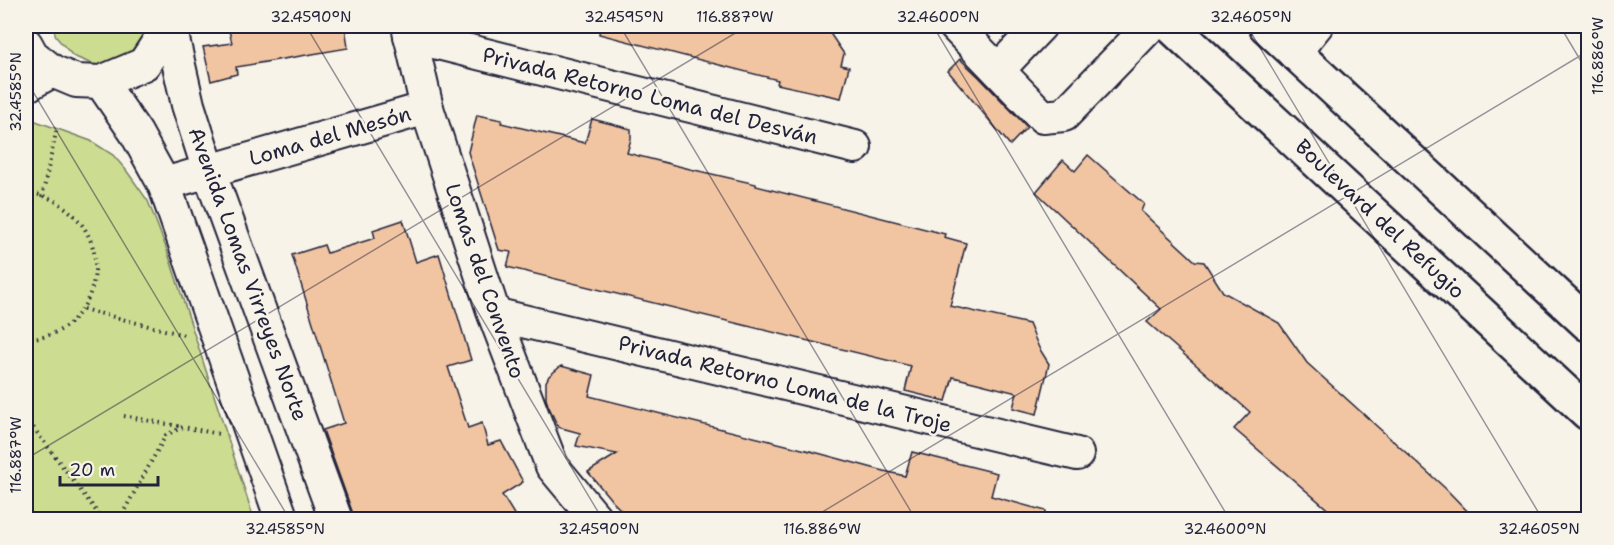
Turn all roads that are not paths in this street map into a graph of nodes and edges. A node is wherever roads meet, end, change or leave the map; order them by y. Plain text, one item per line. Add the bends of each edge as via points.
1 (170, 26) edge
2 (955, 26) edge
3 (1040, 26) edge
4 (1150, 26) edge
5 (1171, 26) edge
6 (1266, 26) edge
7 (1316, 26) edge
8 (409, 31) edge
9 (26, 44) edge
10 (1294, 53) junction
11 (998, 70) junction
12 (52, 71) junction
13 (101, 82) junction
14 (26, 86) edge
15 (427, 108) junction
16 (855, 147) dead end
17 (209, 171) junction
18 (164, 184) junction
19 (494, 314) junction
20 (1588, 324) edge
21 (1588, 413) edge
22 (1077, 454) dead end
23 (282, 519) edge
24 (336, 519) edge
25 (597, 519) edge

1 - 13 street via 144,64
1 - 17 street, Avenida Lomas Virreyes Norte via 188,105
2 - 11 street
3 - 11 street
4 - 11 street via 1064,115 1042,117
5 - 21 main road, Boulevard del Refugio
6 - 10 main road
7 - 10 street
8 - 15 street, Lomas del Convento
8 - 16 street, Privada Retorno Loma del Desván
9 - 12 street via 32,55
10 - 20 main road
12 - 13 street via 76,81
12 - 14 street
13 - 18 street
15 - 17 street, Loma del Mesón
15 - 19 street, Lomas del Convento
17 - 18 street, Loma del Mesón
17 - 24 street, Avenida Lomas Virreyes Norte
18 - 23 street
19 - 22 street, Privada Retorno Loma de la Troje
19 - 25 street, Lomas del Convento via 552,466

